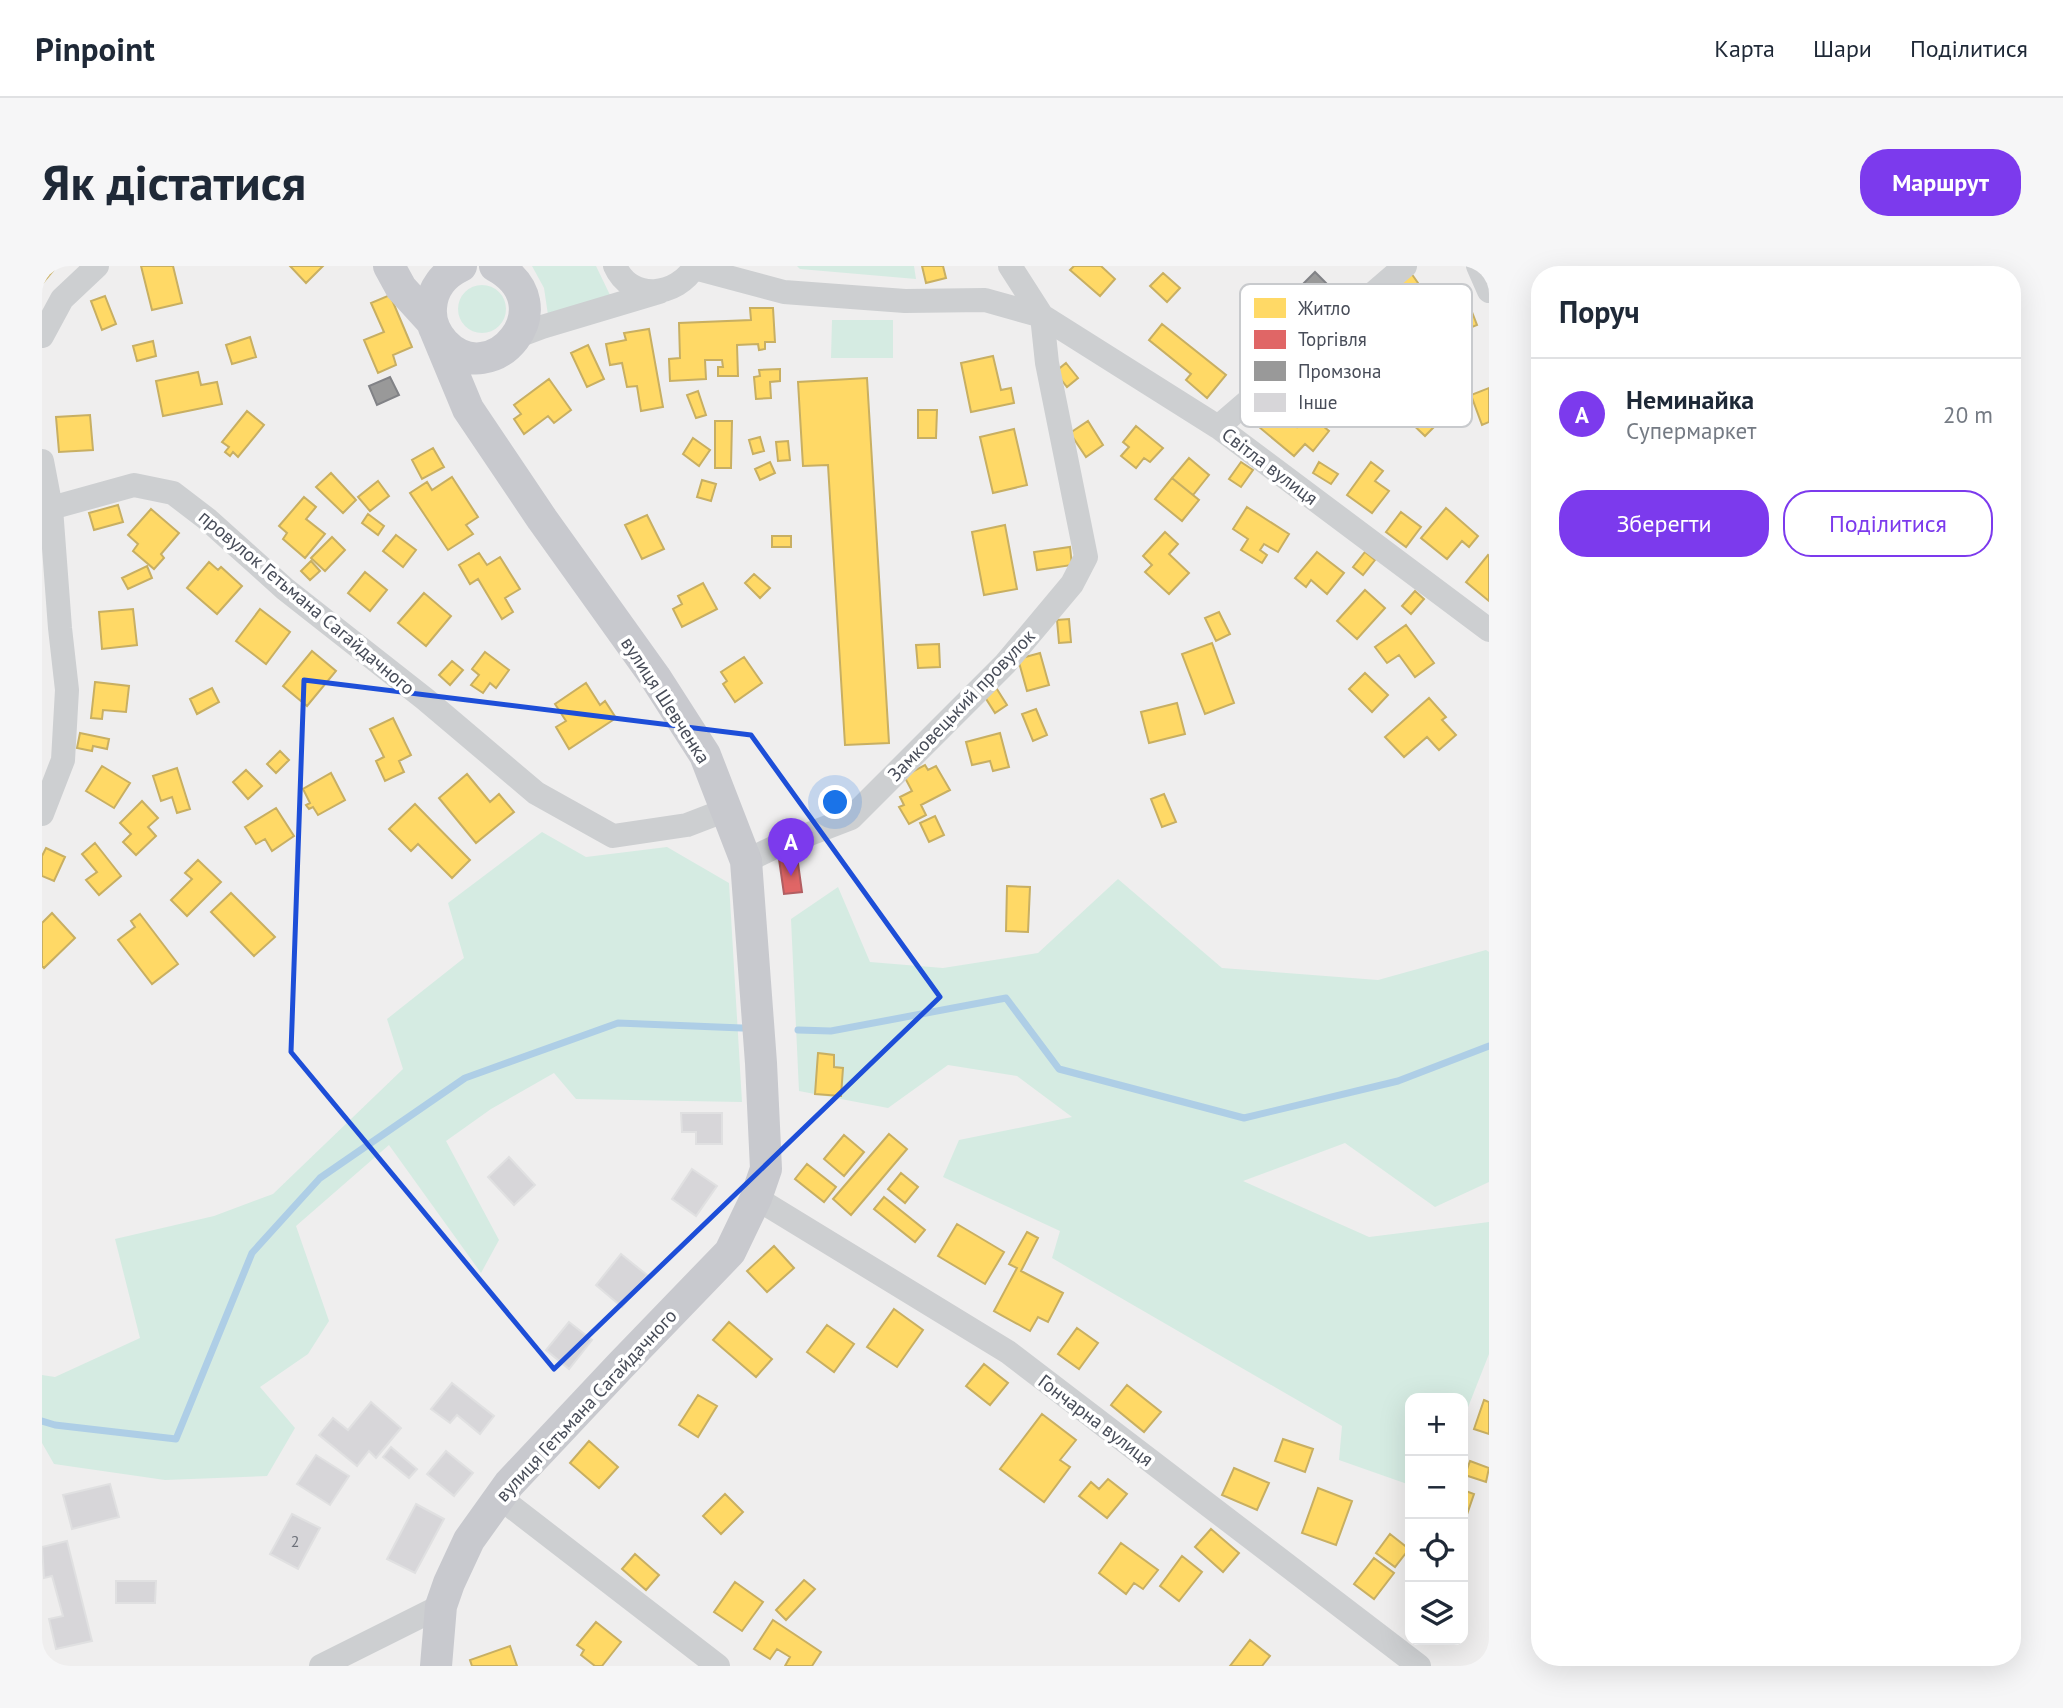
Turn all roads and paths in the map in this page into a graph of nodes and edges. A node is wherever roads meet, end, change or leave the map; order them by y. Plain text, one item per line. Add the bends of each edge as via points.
1 (97, 266) edge
2 (389, 266) edge
3 (495, 266) edge
4 (615, 266) edge
5 (1003, 266) edge
6 (1010, 266) edge
7 (1405, 266) edge
8 (1478, 266) edge
9 (452, 267) edge
10 (695, 267) edge
11 (1384, 284) edge
12 (1489, 291) edge
13 (659, 292) junction
14 (985, 300) junction
15 (1042, 316) junction
16 (434, 327) junction
17 (42, 336) edge
18 (512, 342) junction
19 (1240, 408) edge
20 (468, 409) junction
21 (1218, 427) junction
22 (42, 461) edge
23 (51, 508) junction
24 (1489, 630) edge
25 (726, 810) junction
26 (42, 814) edge
27 (746, 861) junction
28 (756, 1198) junction
29 (499, 1497) junction
30 (441, 1606) junction
31 (321, 1666) edge
32 (436, 1666) edge
33 (718, 1666) edge
34 (1419, 1666) edge

1 - 17 street via 62,299
2 - 16 main road, вулиця Шевченка
3 - 18 main road via 510,275 525,304 524,321
4 - 13 street via 629,284
5 - 14 street
6 - 15 street, Світла вулиця
7 - 11 street
8 - 12 street
9 - 16 main road via 434,292
10 - 13 street via 685,280
10 - 14 street, Світла вулиця via 784,292 905,301
13 - 18 street via 542,327
14 - 15 street, Світла вулиця
15 - 21 street, Світла вулиця
15 - 27 street, Замковецький провулок via 1047,363 1086,556 1072,584 1006,664 851,818
16 - 18 main road via 449,348 467,356 488,357
16 - 20 main road, вулиця Шевченка
18 - 20 main road via 481,380
19 - 21 street
20 - 25 main road, вулиця Шевченка via 662,688 705,755
21 - 24 street, Світла вулиця
22 - 23 street
23 - 25 street, провулок Гетьмана Сагайдачного via 134,485 173,493 537,793 613,836 687,825
23 - 26 street via 67,690 63,761
25 - 27 main road, вулиця Шевченка
27 - 28 main road, вулиця Шевченка via 765,1169
28 - 29 main road, вулиця Гетьмана Сагайдачного via 730,1252
28 - 34 street, Гончарна вулиця via 1008,1352
29 - 30 main road, вулиця Гетьмана Сагайдачного via 469,1539
29 - 33 street
30 - 31 street
30 - 32 main road, вулиця Гетьмана Сагайдачного

